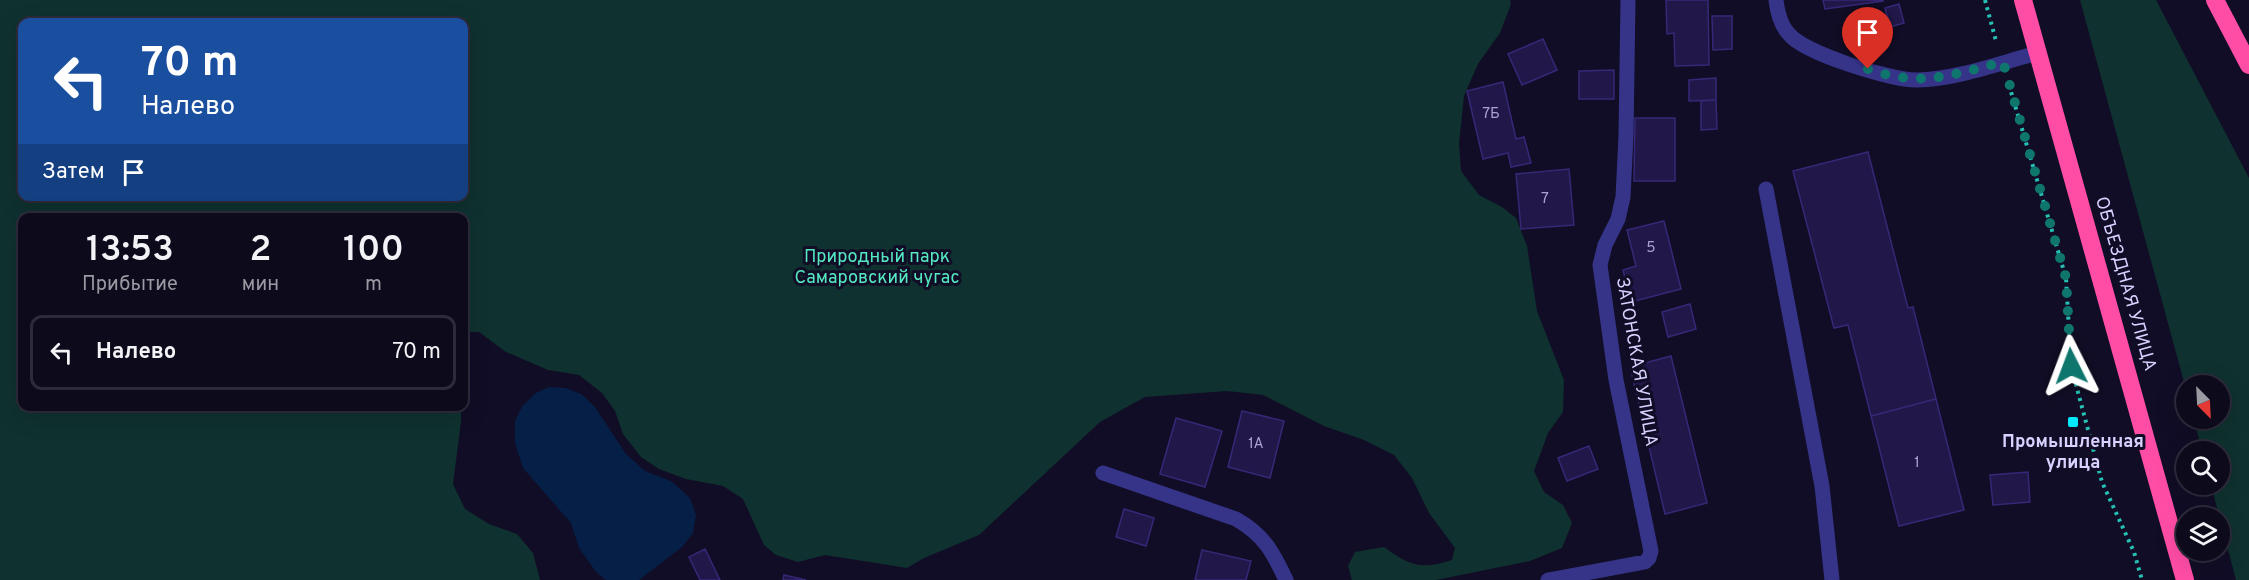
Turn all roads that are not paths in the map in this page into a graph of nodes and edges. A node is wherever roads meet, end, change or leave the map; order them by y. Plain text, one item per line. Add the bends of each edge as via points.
1 (1628, 0) edge
2 (1776, 0) edge
3 (2023, 0) edge
4 (2215, 0) edge
5 (2038, 53) junction
6 (2249, 65) edge
7 (1766, 189) dead end
8 (1102, 473) dead end
9 (1286, 580) edge
10 (1548, 580) edge
11 (1832, 580) edge
12 (2185, 580) edge

1 - 10 street, ЗАТОНСКАЯ УЛИЦА via 1623,197 1600,265 1616,380 1651,551 1645,562
2 - 5 street via 1789,34 1804,47 1889,77 1938,78
3 - 5 highway, ОБЪЕЗДНАЯ УЛИЦА
4 - 6 highway
5 - 12 highway, ОБЪЕЗДНАЯ УЛИЦА
7 - 11 street via 1822,486
8 - 9 street via 1236,519 1269,546

